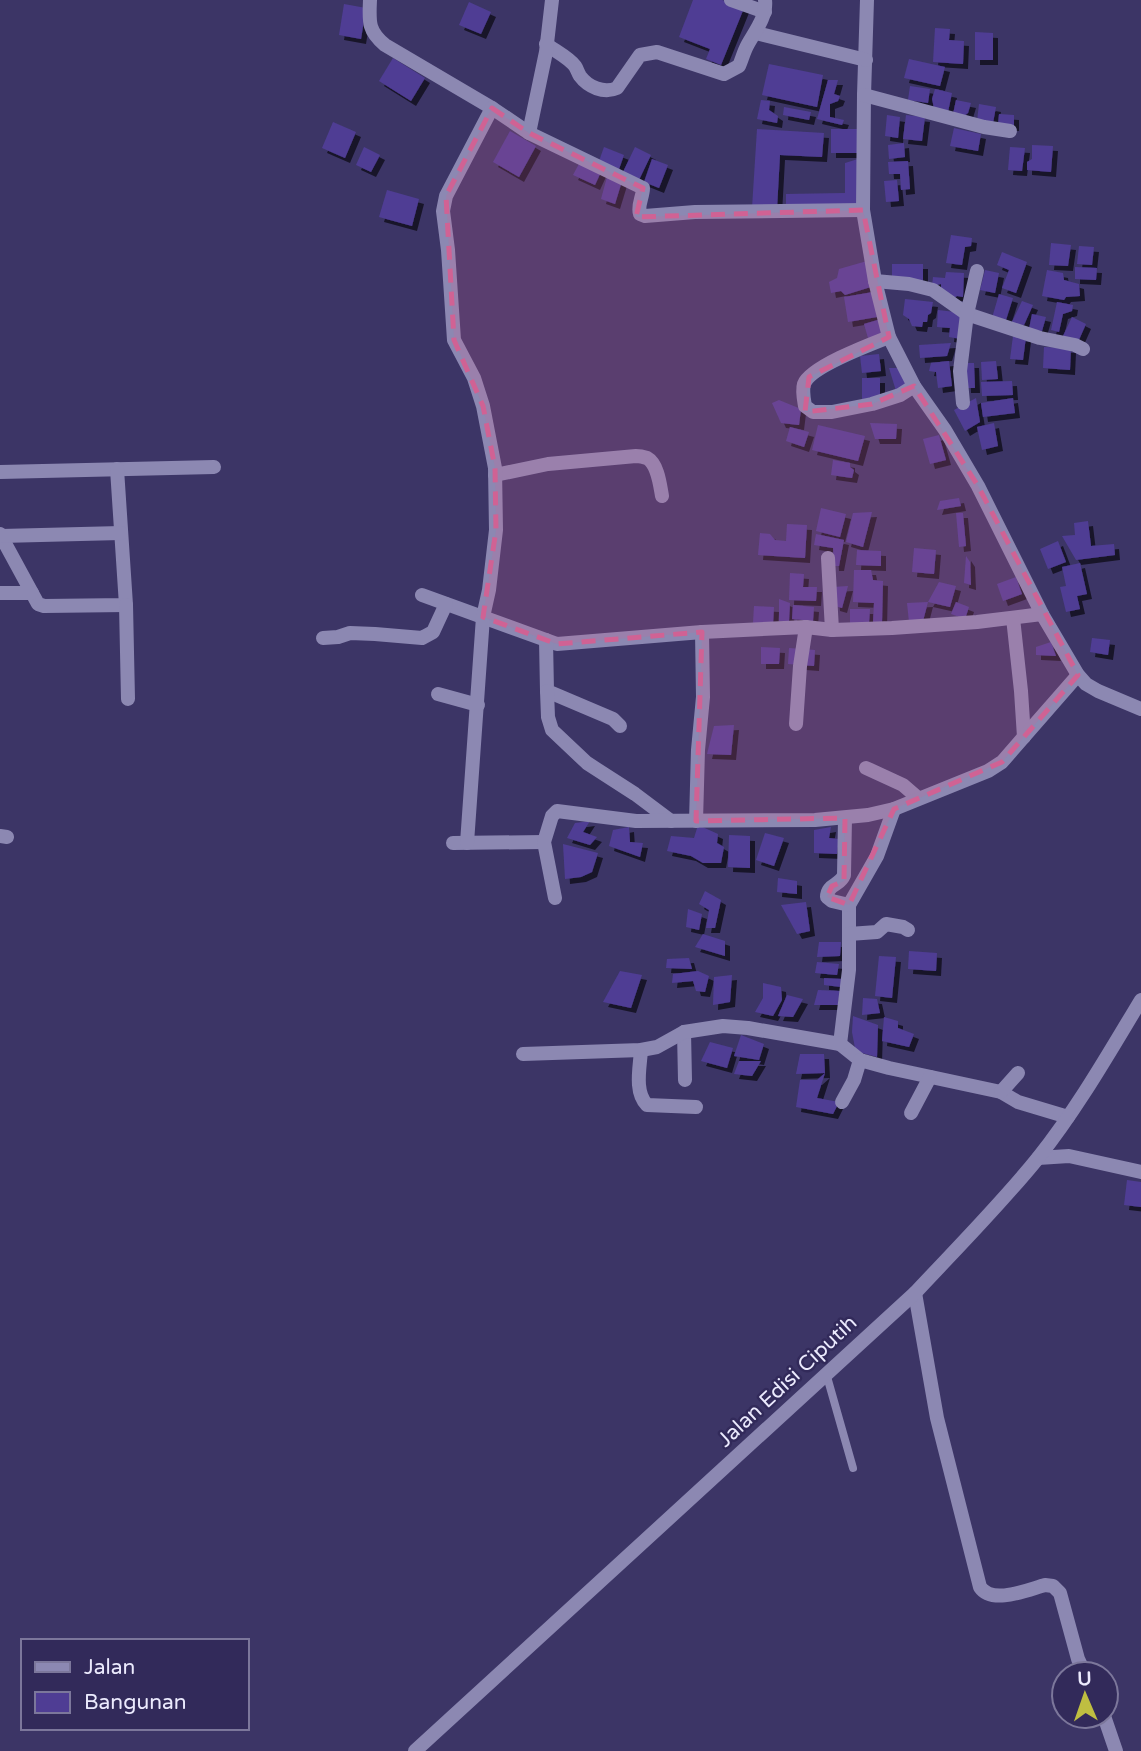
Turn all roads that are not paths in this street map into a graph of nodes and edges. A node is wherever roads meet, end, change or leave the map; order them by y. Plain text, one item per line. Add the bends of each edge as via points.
1 (370, 0) edge
2 (552, 0) edge
3 (731, 0) edge
4 (867, 0) edge
5 (765, 6) edge
6 (756, 33) junction
7 (546, 44) junction
8 (866, 60) junction
9 (864, 95) junction
10 (492, 108) junction
11 (1010, 131) dead end
12 (529, 133) junction
13 (863, 210) junction
14 (976, 271) dead end
15 (875, 281) junction
16 (967, 314) junction
17 (889, 337) junction
18 (1083, 349) dead end
19 (914, 386) junction
20 (963, 403) dead end
21 (214, 467) dead end
22 (117, 468) junction
23 (0, 472) edge
24 (495, 475) junction
25 (662, 496) dead end
26 (121, 533) junction
27 (1, 535) edge
28 (828, 558) dead end
29 (0, 593) edge
30 (32, 593) junction
31 (422, 595) dead end
32 (446, 604) junction
33 (126, 605) junction
34 (1042, 614) junction
35 (483, 617) junction
36 (1013, 618) junction
37 (806, 627) junction
38 (832, 630) junction
39 (702, 632) junction
40 (323, 638) dead end
41 (546, 640) junction
42 (1078, 675) junction
43 (547, 691) junction
44 (438, 694) dead end
45 (128, 699) dead end
46 (478, 705) junction
47 (1141, 709) edge
48 (796, 724) dead end
49 (620, 726) dead end
50 (1024, 737) junction
51 (866, 768) dead end
52 (918, 798) junction
53 (894, 809) junction
54 (845, 818) junction
55 (671, 821) junction
56 (696, 821) junction
57 (544, 842) junction
58 (555, 898) dead end
59 (849, 905) junction
60 (908, 930) dead end
61 (849, 934) junction
62 (1141, 1000) edge
63 (684, 1032) junction
64 (840, 1044) junction
65 (641, 1050) junction
66 (523, 1054) dead end
67 (860, 1060) junction
68 (1018, 1073) dead end
69 (930, 1077) junction
70 (685, 1080) dead end
71 (1001, 1092) junction
72 (842, 1102) dead end
73 (695, 1107) dead end
74 (911, 1113) dead end
75 (1068, 1117) junction
76 (1038, 1158) junction
77 (1141, 1172) edge
78 (915, 1293) junction
79 (826, 1373) junction
80 (853, 1468) dead end
81 (1078, 1660) edge
82 (1109, 1730) edge
83 (415, 1751) edge
84 (1116, 1751) edge

1 - 10 street via 370,25 385,45
2 - 7 street
3 - 5 street
4 - 8 street
5 - 6 street
6 - 7 street via 739,66 724,74 648,53 640,55 611,90 586,83 574,65
6 - 8 street
7 - 12 street
8 - 9 street
9 - 11 street
9 - 13 street
10 - 12 street
10 - 24 street via 446,196 443,211 454,340 483,406
12 - 13 street via 643,188 639,210 645,216
13 - 15 street
14 - 16 street
15 - 16 street via 933,290
15 - 17 street
16 - 18 street
16 - 20 street via 960,371
17 - 19 street
17 - 19 street via 808,377 803,386 805,406 813,412 832,412 891,398
19 - 34 street via 978,486
21 - 22 street
22 - 23 street
22 - 26 street
24 - 25 street via 548,464 646,457
24 - 35 street via 496,530
26 - 27 street
26 - 33 street
27 - 30 street
28 - 38 street
29 - 30 street
30 - 33 street via 44,606
31 - 32 street
32 - 35 street
32 - 40 street via 433,632 422,638 350,633
33 - 45 street
34 - 36 street
34 - 42 street
35 - 41 street
35 - 46 street
36 - 38 street
36 - 50 street
37 - 38 street
37 - 39 street
37 - 48 street
39 - 41 street via 557,644
39 - 56 street
41 - 43 street
42 - 47 street via 1098,691
42 - 50 street
43 - 49 street via 614,719
43 - 55 street via 552,730 587,763
44 - 46 street
46 - 57 street via 460,843
50 - 52 street via 988,771
51 - 52 street via 903,785
52 - 53 street
53 - 54 street
53 - 59 street via 877,856
54 - 56 street
54 - 59 street via 844,875 827,897
55 - 56 street
55 - 57 street via 557,811
57 - 58 street
59 - 61 street
60 - 61 street via 886,924 877,932
61 - 64 street
62 - 75 street, Jalan Edisi Ciputih
63 - 64 street via 736,1027
63 - 65 street
63 - 70 street
64 - 67 street
65 - 66 street
65 - 73 street via 642,1101
67 - 69 street
67 - 72 street
68 - 71 street
69 - 71 street
69 - 74 street
71 - 75 street
75 - 76 street, Jalan Edisi Ciputih
76 - 77 street via 1069,1156
76 - 78 street, Jalan Edisi Ciputih
78 - 79 street, Jalan Edisi Ciputih
78 - 81 street via 937,1418 980,1587 996,1597 1053,1586 1060,1593
79 - 80 lane
79 - 83 street, Jalan Edisi Ciputih
82 - 84 street

